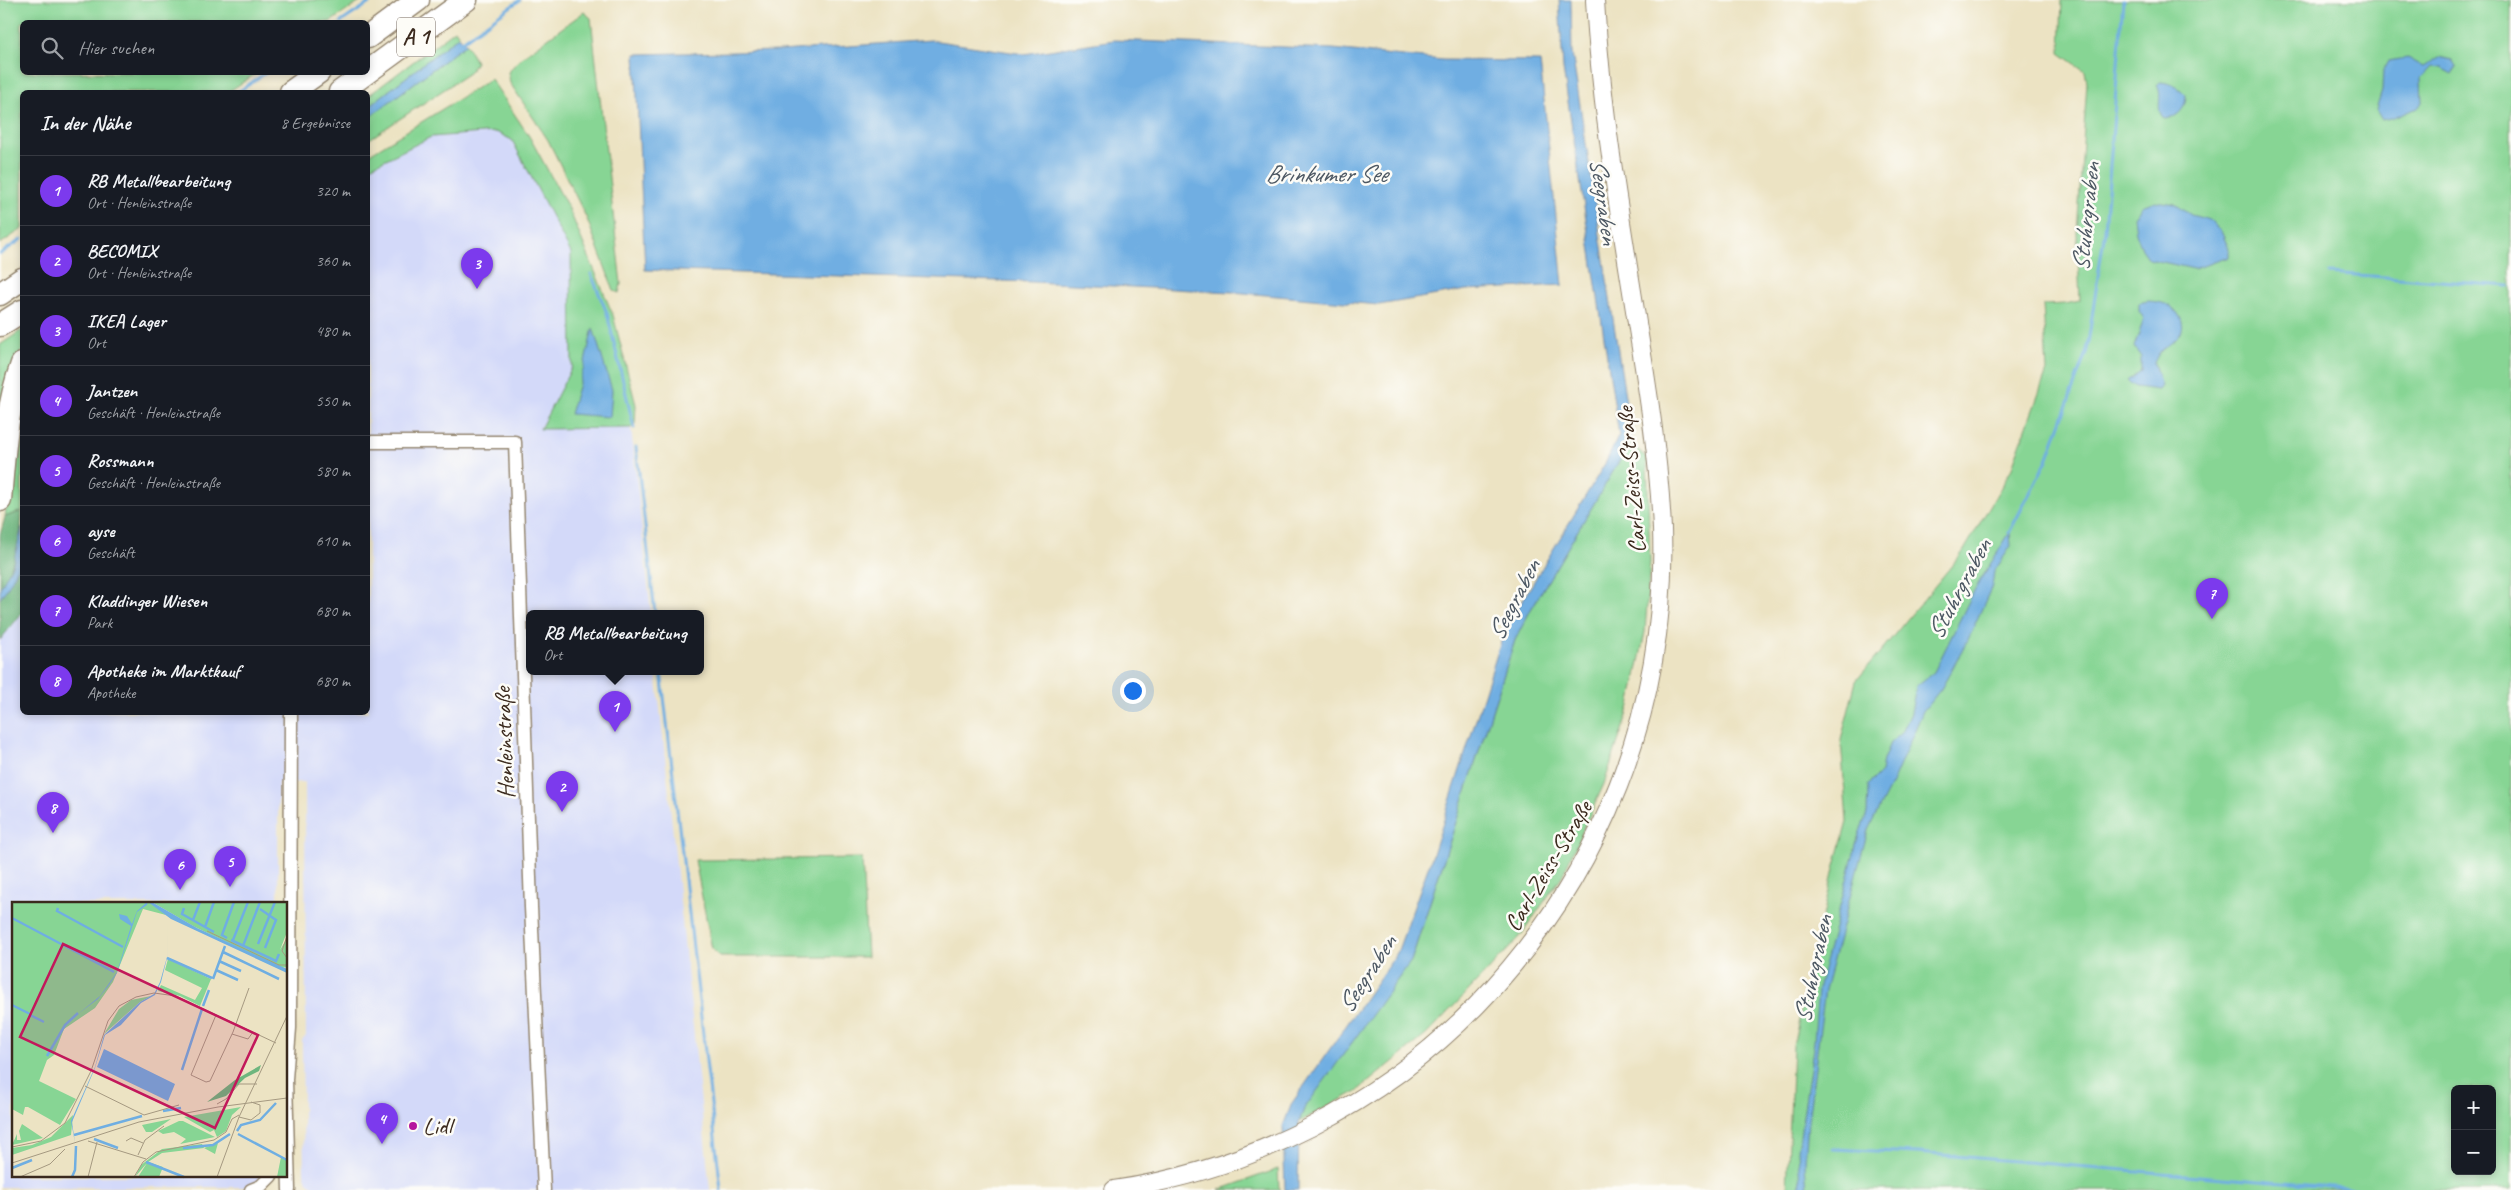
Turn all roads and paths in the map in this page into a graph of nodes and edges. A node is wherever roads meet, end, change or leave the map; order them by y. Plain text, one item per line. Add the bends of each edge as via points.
1 (418, 0) edge
2 (466, 0) edge
3 (1595, 0) edge
4 (370, 36) edge
5 (370, 70) edge
6 (315, 75) edge
7 (363, 75) edge
8 (294, 90) edge
9 (343, 90) edge
10 (20, 280) edge
11 (0, 294) edge
12 (20, 312) edge
13 (0, 325) edge
14 (20, 370) edge
15 (370, 442) edge
16 (0, 500) edge
17 (291, 715) edge
18 (288, 1054) edge
19 (288, 1174) edge
20 (269, 1178) edge
21 (251, 1190) edge
22 (289, 1190) edge
23 (544, 1190) edge
24 (1114, 1190) edge

1 - 4 highway, A 1
2 - 5 highway, A 1
3 - 24 main road, Carl-Zeiss-Straße via 1604,106 1652,416 1662,527 1661,605 1650,679 1640,725 1610,811 1582,866 1546,923 1509,971 1465,1018 1410,1065 1361,1098 1278,1143 1194,1173
6 - 8 highway
7 - 9 highway, A 1
10 - 11 highway
12 - 13 highway
14 - 16 highway via 4,440
15 - 23 street, Henleinstraße via 515,442
17 - 18 street
19 - 22 street
20 - 21 street

